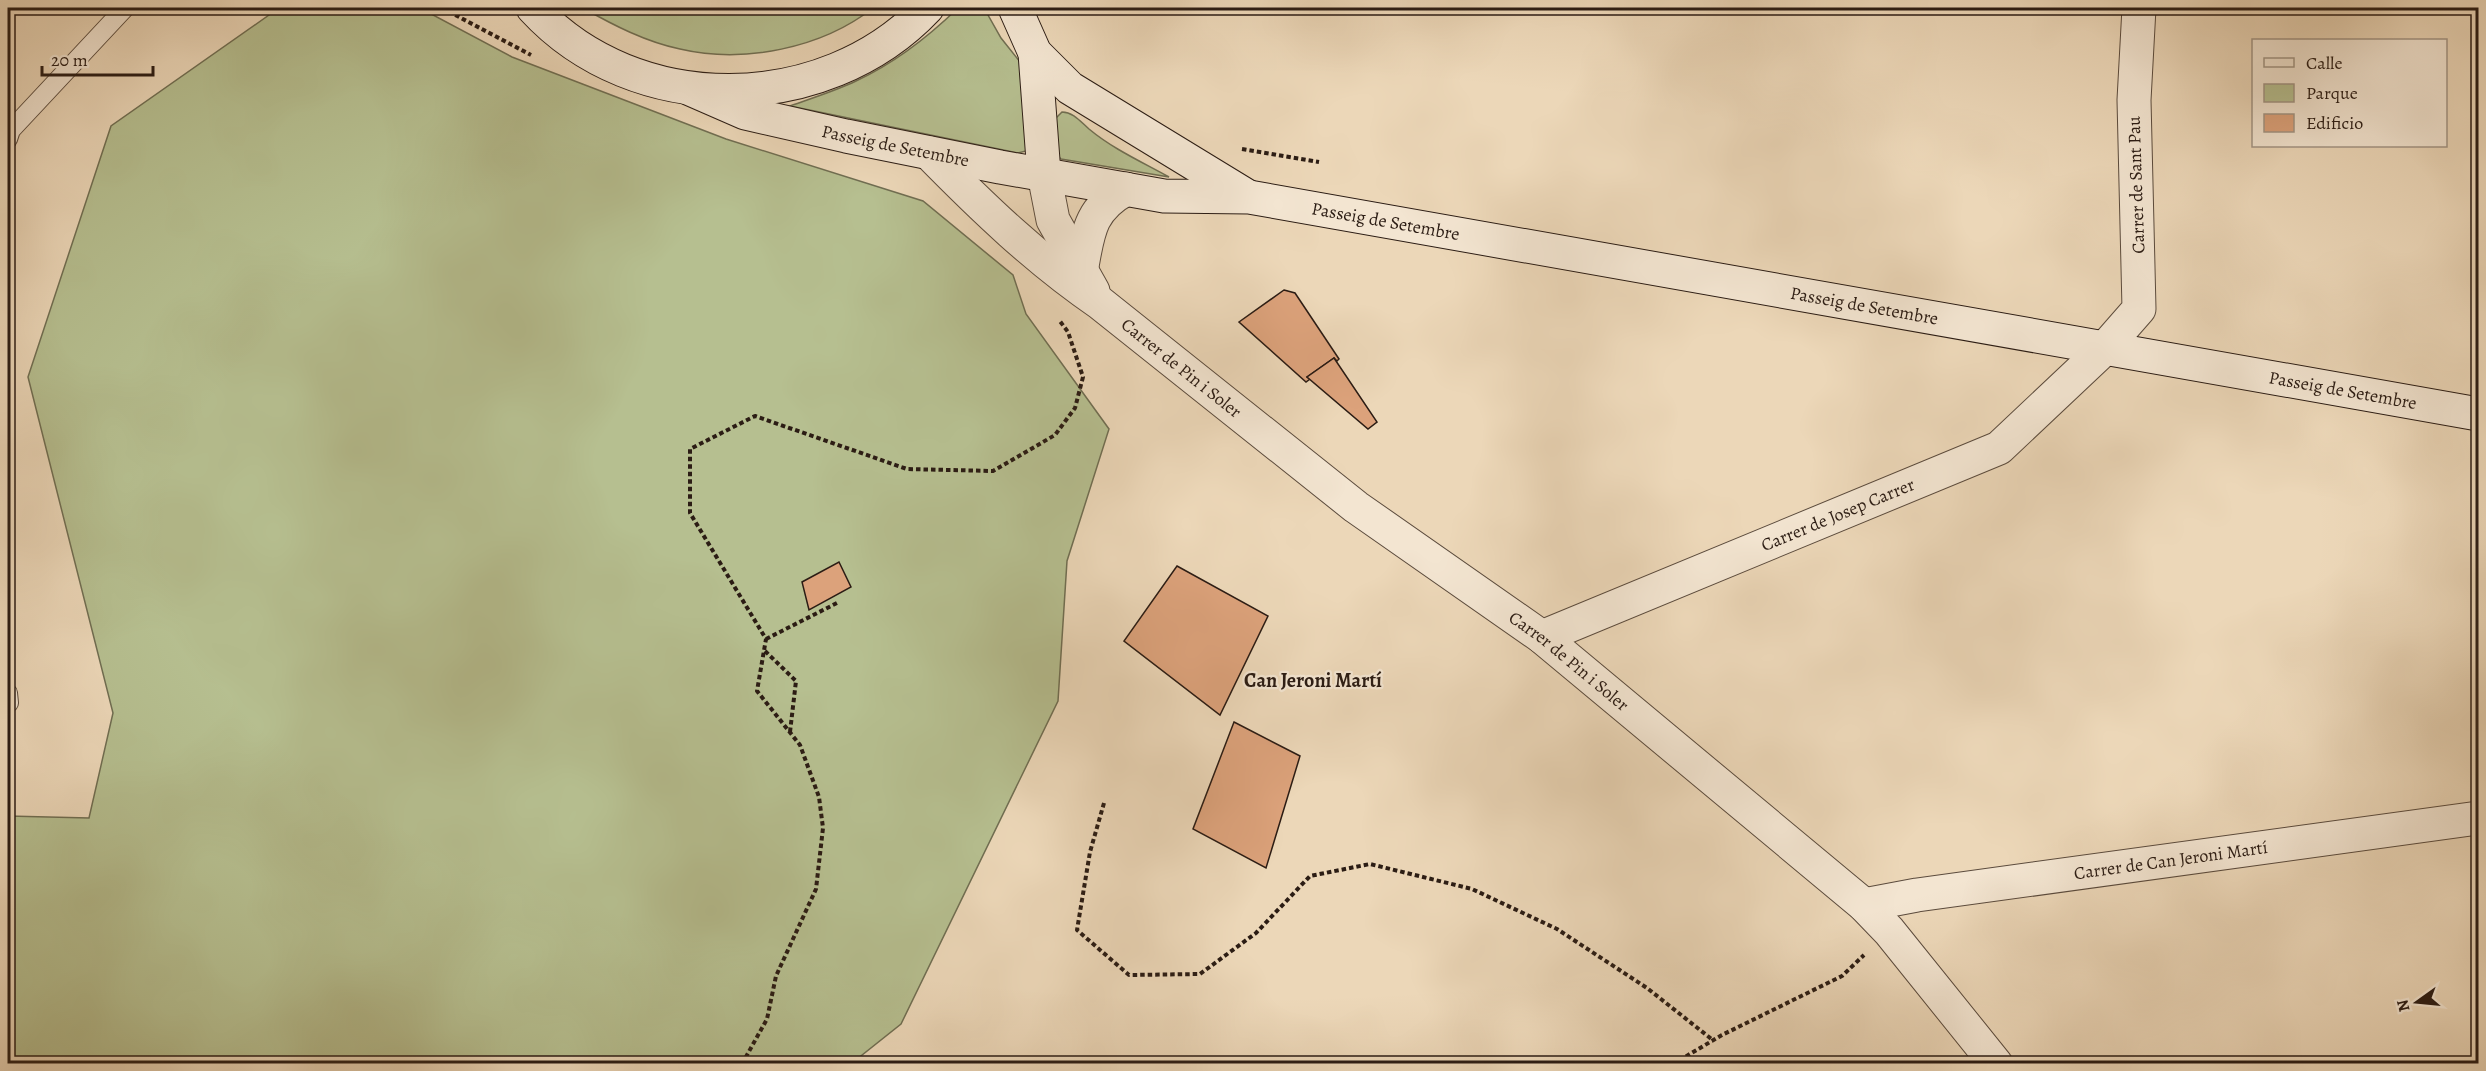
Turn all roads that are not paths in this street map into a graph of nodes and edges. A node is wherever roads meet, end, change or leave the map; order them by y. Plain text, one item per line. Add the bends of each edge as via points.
1 (124, 8) edge
2 (533, 8) edge
3 (927, 8) edge
4 (1015, 8) edge
5 (2139, 8) edge
6 (1035, 53) junction
7 (690, 89) junction
8 (8, 139) edge
9 (929, 153) junction
10 (1044, 174) junction
11 (1126, 189) junction
12 (1249, 197) junction
13 (1081, 272) junction
14 (1100, 303) junction
15 (2104, 349) junction
16 (2478, 414) edge
17 (1542, 637) junction
18 (2478, 818) edge
19 (1864, 905) junction
20 (1996, 1064) edge

1 - 8 lane via 11,130
2 - 7 street via 596,57 642,77
3 - 7 street via 872,52 815,78 753,90
4 - 6 street, Passeig de Setembre
5 - 15 street, Carrer de Sant Pau via 2134,100 2139,309
6 - 10 street, Carrer de Pin i Soler
6 - 12 street, Passeig de Setembre via 1070,88
7 - 9 street, Passeig de Setembre via 745,113
9 - 10 street, Passeig de Setembre
9 - 14 street, Carrer de Pin i Soler via 984,208 1070,283
10 - 11 street, Passeig de Setembre
10 - 13 street, Carrer de Pin i Soler via 1053,220
11 - 12 street, Passeig de Setembre via 1164,196
11 - 13 street via 1108,199 1090,226
12 - 15 street, Passeig de Setembre
13 - 14 street, Carrer de Pin i Soler
14 - 17 street, Carrer de Pin i Soler via 1356,507
15 - 16 street, Passeig de Setembre
15 - 17 street, Carrer de Josep Carrer via 1999,448
17 - 19 street, Carrer de Pin i Soler
18 - 19 street, Carrer de Can Jeroni Martí
19 - 20 street, Carrer de Pin i Soler

